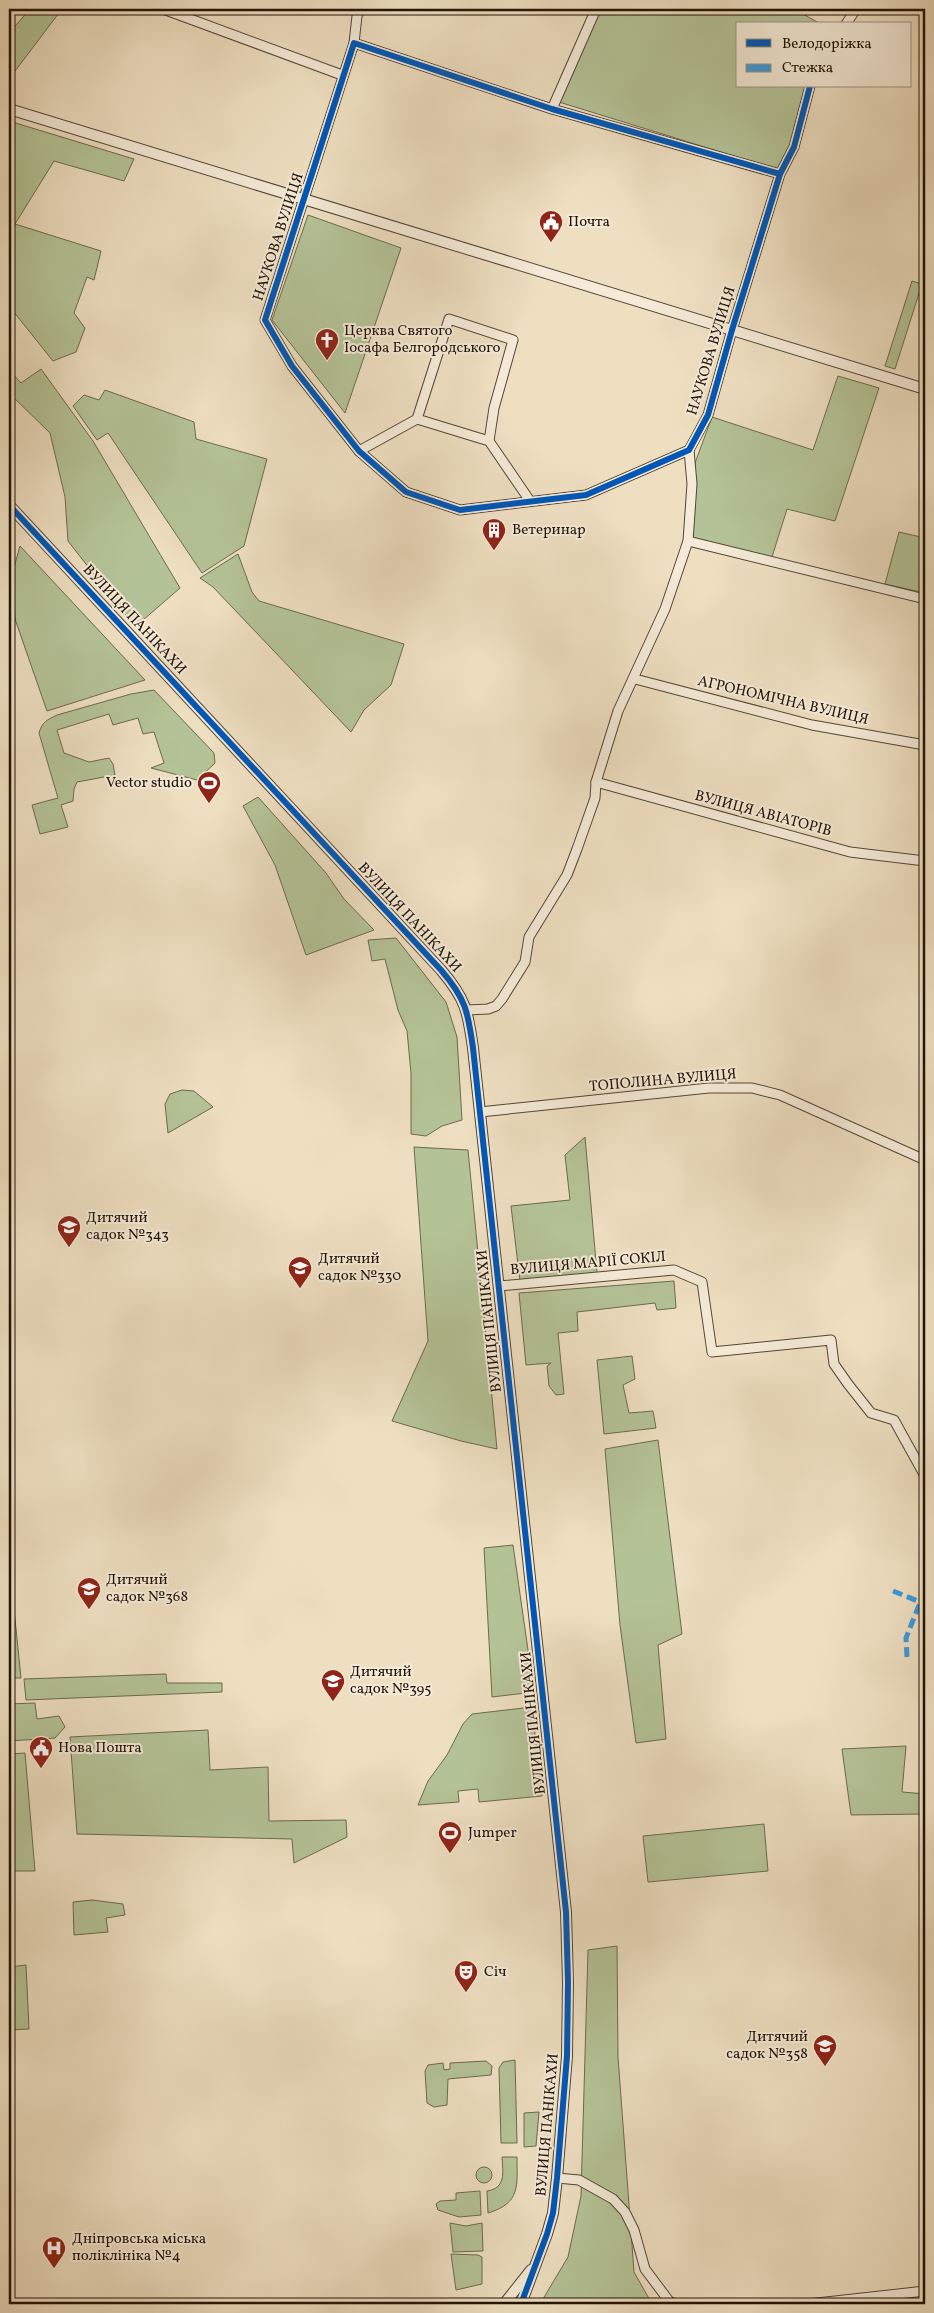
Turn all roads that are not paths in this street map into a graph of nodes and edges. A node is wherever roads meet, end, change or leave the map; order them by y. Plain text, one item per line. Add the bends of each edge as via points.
1 (163, 9) edge
2 (360, 9) edge
3 (596, 9) edge
4 (856, 9) edge
5 (847, 22) edge
6 (354, 43) junction
7 (342, 75) junction
8 (809, 88) edge
9 (9, 109) edge
10 (552, 109) junction
11 (780, 174) junction
12 (304, 198) junction
13 (732, 330) junction
14 (925, 389) edge
15 (417, 419) junction
16 (489, 441) junction
17 (689, 450) junction
18 (359, 451) junction
19 (530, 502) junction
20 (9, 504) edge
21 (688, 541) junction
22 (925, 599) edge
23 (635, 679) junction
24 (925, 745) edge
25 (596, 782) junction
26 (925, 861) edge
27 (467, 1010) junction
28 (480, 1112) junction
29 (925, 1160) edge
30 (499, 1286) junction
31 (925, 1476) edge
32 (558, 2178) junction
33 (534, 2266) junction
34 (925, 2291) edge
35 (504, 2304) edge
36 (521, 2304) edge
37 (674, 2304) edge
38 (808, 2304) edge

1 - 7 street
2 - 6 street, НАУКОВА ВУЛИЦЯ
3 - 10 street
4 - 5 street
6 - 7 street, НАУКОВА ВУЛИЦЯ
6 - 10 street
7 - 12 street, НАУКОВА ВУЛИЦЯ
8 - 11 street, НАУКОВА ВУЛИЦЯ via 794,147
9 - 12 street, НАУКОВА ВУЛИЦЯ
10 - 11 street
11 - 13 street, НАУКОВА ВУЛИЦЯ
12 - 13 street, НАУКОВА ВУЛИЦЯ
12 - 18 street, НАУКОВА ВУЛИЦЯ via 265,320 292,366
13 - 14 street, НАУКОВА ВУЛИЦЯ
13 - 17 street, НАУКОВА ВУЛИЦЯ via 708,415
15 - 16 street
15 - 16 street via 449,319 514,340 494,408
15 - 18 street
16 - 19 street
17 - 19 street, НАУКОВА ВУЛИЦЯ via 586,494
17 - 21 street via 692,484
18 - 19 street, НАУКОВА ВУЛИЦЯ via 406,492 460,510
20 - 27 street, ВУЛИЦЯ ПАНІКАХИ via 441,970 456,988
21 - 22 street
21 - 23 street via 676,582
23 - 24 street, АГРОНОМІЧНА ВУЛИЦЯ via 812,725
23 - 25 street via 618,711
25 - 26 street, ВУЛИЦЯ АВІАТОРІВ via 850,852
25 - 27 street via 595,798 567,875 529,938 521,970 496,1006
27 - 28 street, ВУЛИЦЯ ПАНІКАХИ
28 - 29 street, ТОПОЛИНА ВУЛИЦЯ via 710,1088 752,1088 780,1095
28 - 30 street, ВУЛИЦЯ ПАНІКАХИ
30 - 31 street, ВУЛИЦЯ МАРІЇ СОКІЛ via 674,1270 702,1282 712,1352 831,1340 834,1364 871,1413 894,1420
30 - 32 street, ВУЛИЦЯ ПАНІКАХИ via 566,1912 568,2027
32 - 33 street, ВУЛИЦЯ ПАНІКАХИ via 553,2213
32 - 37 street via 579,2180 613,2199 626,2212 645,2269
33 - 35 street, ВУЛИЦЯ ПАНІКАХИ
33 - 36 street, ВУЛИЦЯ ПАНІКАХИ
34 - 38 street

